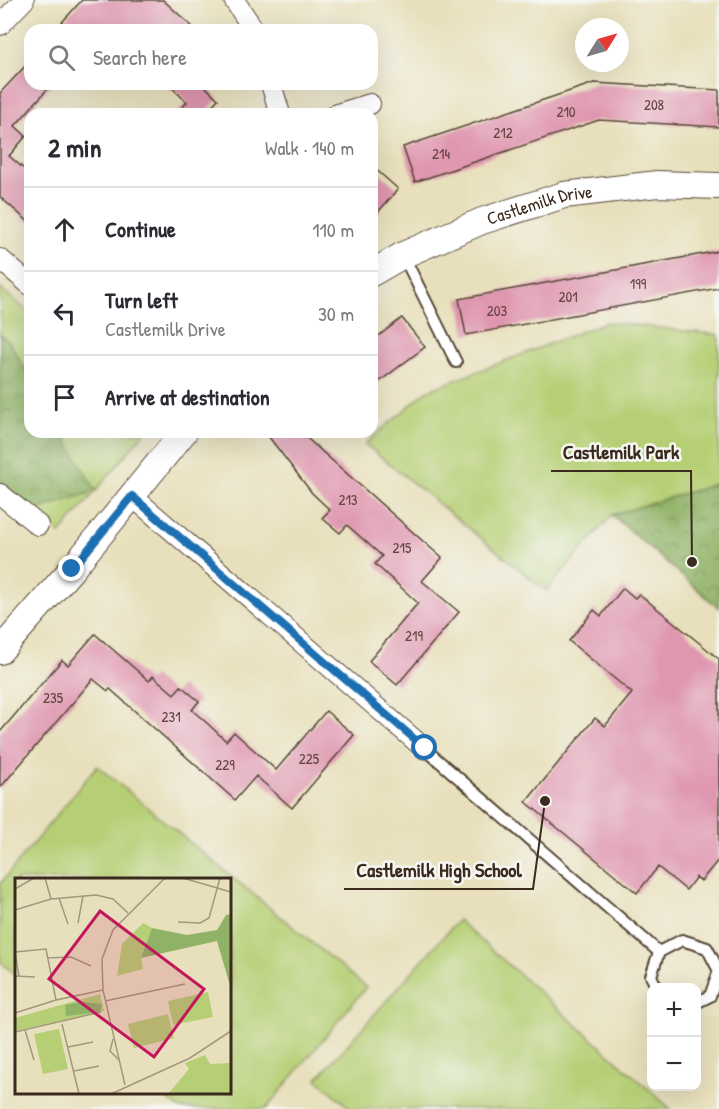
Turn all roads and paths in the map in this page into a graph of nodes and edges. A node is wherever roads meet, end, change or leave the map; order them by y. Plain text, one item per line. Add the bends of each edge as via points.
1 (24, 0) edge
2 (234, 0) edge
3 (250, 24) edge
4 (0, 25) edge
5 (273, 90) edge
6 (370, 104) dead end
7 (278, 108) edge
8 (357, 108) edge
9 (719, 186) edge
10 (403, 255) junction
11 (0, 259) edge
12 (378, 270) edge
13 (24, 280) edge
14 (456, 362) dead end
15 (179, 438) edge
16 (0, 494) edge
17 (132, 496) junction
18 (38, 525) dead end
19 (0, 651) edge
20 (425, 748) joint
21 (659, 952) junction
22 (655, 983) edge
23 (701, 1000) edge

1 - 4 street
2 - 3 street
5 - 7 street
6 - 8 street
9 - 10 street, Castlemilk Drive via 657,184 564,195 482,221
10 - 12 street, Castlemilk Drive
10 - 14 lane
11 - 13 street
15 - 17 street
16 - 18 street
17 - 19 street
17 - 20 street
20 - 21 lane
21 - 22 lane via 651,976
21 - 23 lane via 682,940 707,948 718,971 710,996

